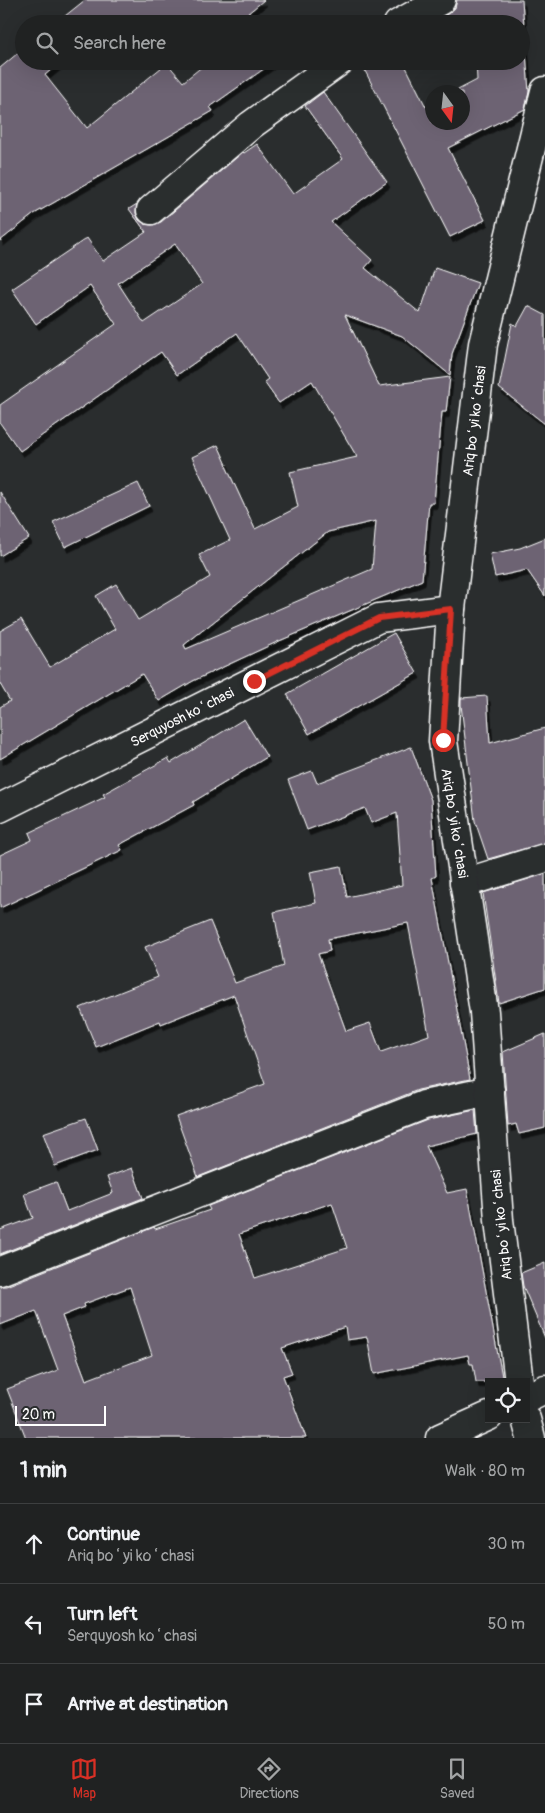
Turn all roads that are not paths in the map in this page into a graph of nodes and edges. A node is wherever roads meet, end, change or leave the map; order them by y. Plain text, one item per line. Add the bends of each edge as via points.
1 (440, 0) edge
2 (414, 15) edge
3 (327, 70) edge
4 (545, 91) edge
5 (151, 210) dead end
6 (451, 609) junction
7 (0, 808) edge
8 (545, 858) edge
9 (464, 882) junction
10 (490, 1091) junction
11 (0, 1271) edge
12 (519, 1378) edge
13 (545, 1389) edge
14 (530, 1396) edge
15 (485, 1418) edge
16 (527, 1423) edge
17 (440, 1438) edge
18 (531, 1438) edge

1 - 2 street
3 - 5 street via 251,125
4 - 6 street, Ariq boʻyi koʻchasi via 483,344
6 - 7 street, Serquyosh koʻchasi via 379,618
6 - 9 street, Ariq boʻyi koʻchasi via 443,740
8 - 9 street
9 - 10 street, Ariq boʻyi koʻchasi via 484,1012
10 - 11 street via 424,1105
10 - 12 street, Ariq boʻyi koʻchasi via 499,1220
13 - 14 street
15 - 17 street
16 - 18 street

